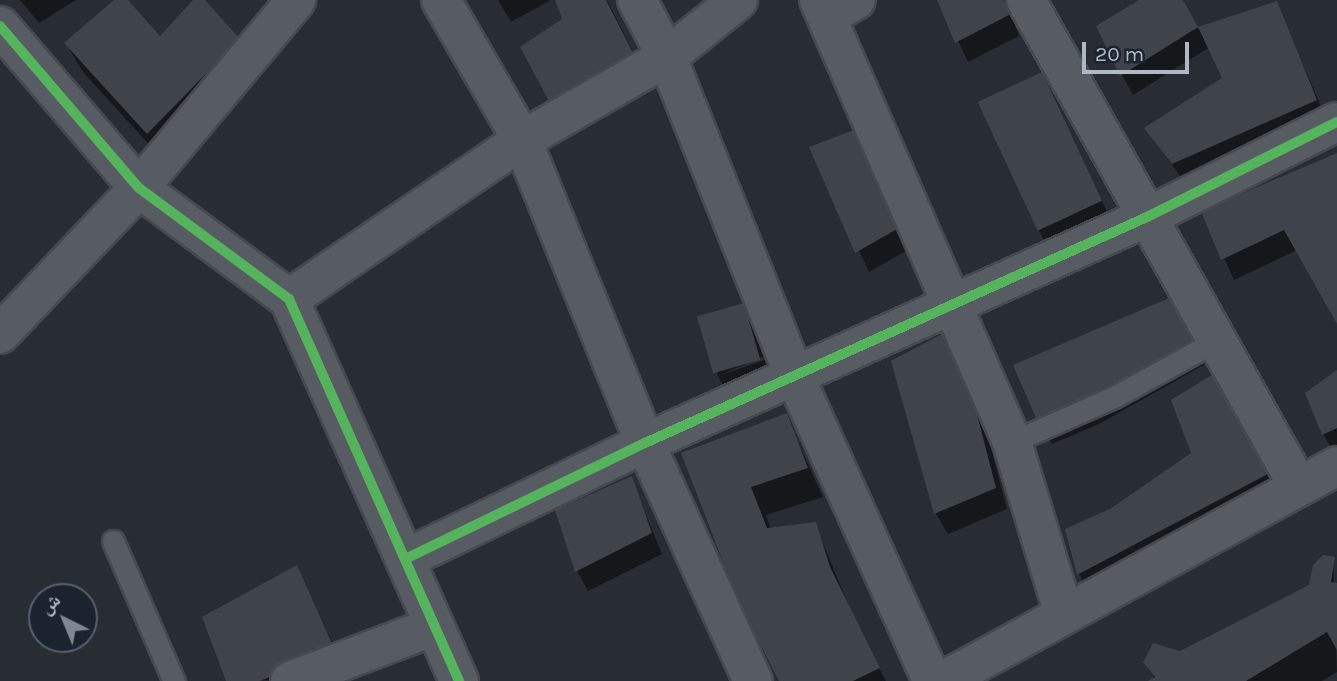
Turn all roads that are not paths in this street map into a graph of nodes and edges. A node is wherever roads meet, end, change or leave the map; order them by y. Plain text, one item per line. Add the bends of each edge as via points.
1 (296, 0) edge
2 (442, 0) edge
3 (637, 0) edge
4 (738, 0) edge
5 (1026, 0) edge
6 (834, 5) edge
7 (0, 26) edge
8 (667, 57) junction
9 (1337, 122) edge
10 (522, 140) junction
11 (139, 188) junction
12 (1147, 217) junction
13 (289, 299) junction
14 (952, 306) junction
15 (0, 334) edge
16 (1216, 341) junction
17 (795, 377) junction
18 (1012, 442) junction
19 (645, 443) junction
20 (1337, 466) edge
21 (1298, 487) junction
22 (113, 541) dead end
23 (405, 559) junction
24 (1064, 614) junction
25 (432, 627) junction
26 (174, 681) edge
27 (290, 681) edge
28 (458, 681) edge
29 (753, 681) edge
30 (932, 681) edge
31 (943, 681) edge

1 - 11 street
2 - 10 street
3 - 8 street
4 - 8 street
5 - 12 street
6 - 14 street
7 - 11 street
8 - 10 street
8 - 17 street
9 - 12 street
10 - 13 street
10 - 19 street
11 - 13 street
11 - 15 street
12 - 14 street
12 - 16 street
13 - 23 street
14 - 17 street
14 - 18 street
16 - 18 lane via 1114,397
16 - 21 street
17 - 19 street
17 - 30 street
18 - 24 street
19 - 23 street
19 - 29 street
20 - 21 street
21 - 24 street
22 - 26 lane
23 - 25 street
24 - 31 street
25 - 27 street
25 - 28 street

